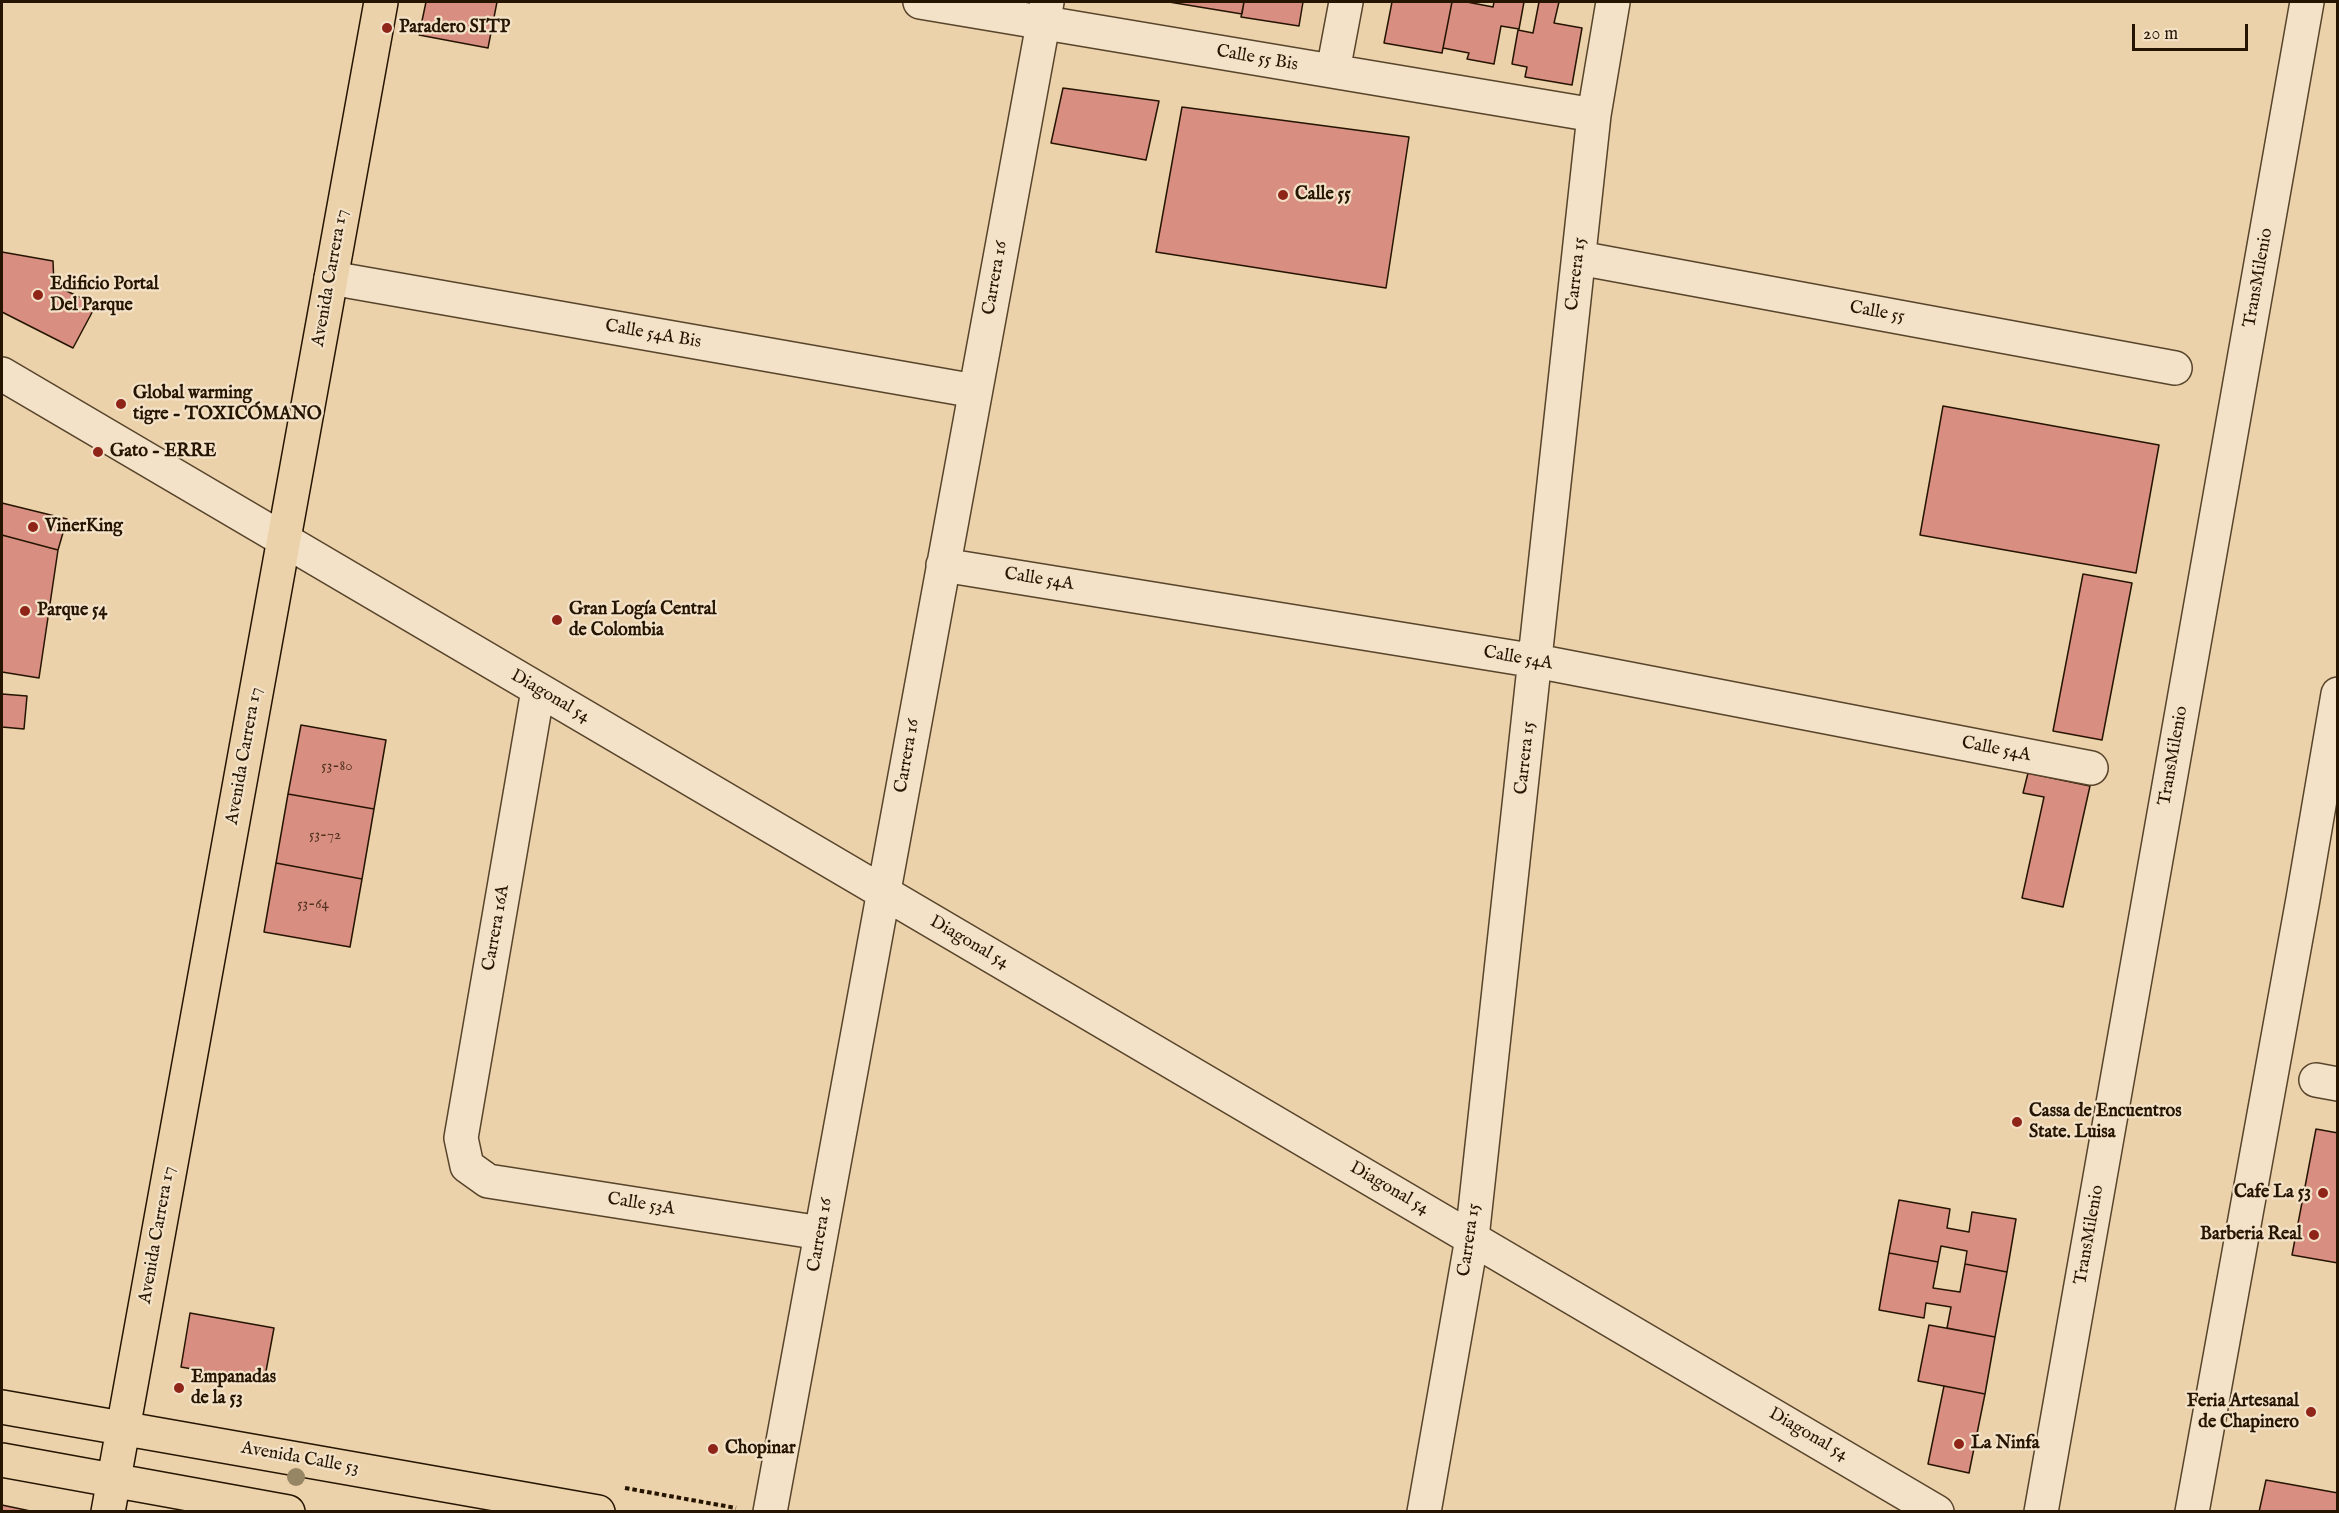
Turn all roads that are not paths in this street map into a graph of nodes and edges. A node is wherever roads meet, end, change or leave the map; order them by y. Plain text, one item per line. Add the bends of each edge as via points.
1 (381, 2) edge
2 (920, 2) edge
3 (1346, 2) edge
4 (1613, 2) edge
5 (2307, 2) edge
6 (1045, 12) edge
7 (1333, 71) junction
8 (1594, 115) junction
9 (1579, 258) junction
10 (331, 278) junction
11 (2175, 368) dead end
12 (2, 374) edge
13 (975, 391) junction
14 (284, 540) junction
15 (943, 564) junction
16 (1536, 661) junction
17 (538, 690) junction
18 (2337, 694) edge
19 (2091, 768) dead end
20 (883, 892) junction
21 (467, 1166) joint
22 (821, 1233) junction
23 (1472, 1238) junction
24 (2, 1407) edge
25 (123, 1428) junction
26 (2, 1460) edge
27 (111, 1496) edge
28 (288, 1512) edge
29 (598, 1512) edge
30 (770, 1512) edge
31 (1424, 1512) edge
32 (1937, 1512) edge
33 (2041, 1512) edge
34 (2192, 1512) edge

1 - 10 main road, Avenida Carrera 17
2 - 6 street, Calle 55 Bis
3 - 7 street
4 - 8 street, Carrera 15
5 - 33 street, TransMilenio
6 - 7 street, Calle 55 Bis
6 - 13 street, Carrera 16
7 - 8 street, Calle 55 Bis
8 - 9 street, Carrera 15
9 - 11 street, Calle 55
9 - 16 street, Carrera 15
10 - 13 street, Calle 54A Bis
10 - 14 main road, Avenida Carrera 17
12 - 14 street, Diagonal 54
13 - 15 street, Carrera 16
14 - 17 street, Diagonal 54
14 - 25 main road, Avenida Carrera 17
15 - 16 street, Calle 54A
15 - 20 street, Carrera 16
16 - 19 street, Calle 54A
16 - 23 street, Carrera 15
17 - 20 street, Diagonal 54
17 - 21 street, Carrera 16A via 461,1138
18 - 34 street
20 - 22 street, Carrera 16
20 - 23 street, Diagonal 54
21 - 22 street, Calle 53A via 488,1181
22 - 30 street, Carrera 16
23 - 31 street, Carrera 15
23 - 32 street, Diagonal 54
24 - 25 main road, Avenida Calle 53
25 - 27 main road, Avenida Carrera 17
25 - 29 main road, Avenida Calle 53
26 - 27 main road
27 - 28 main road

